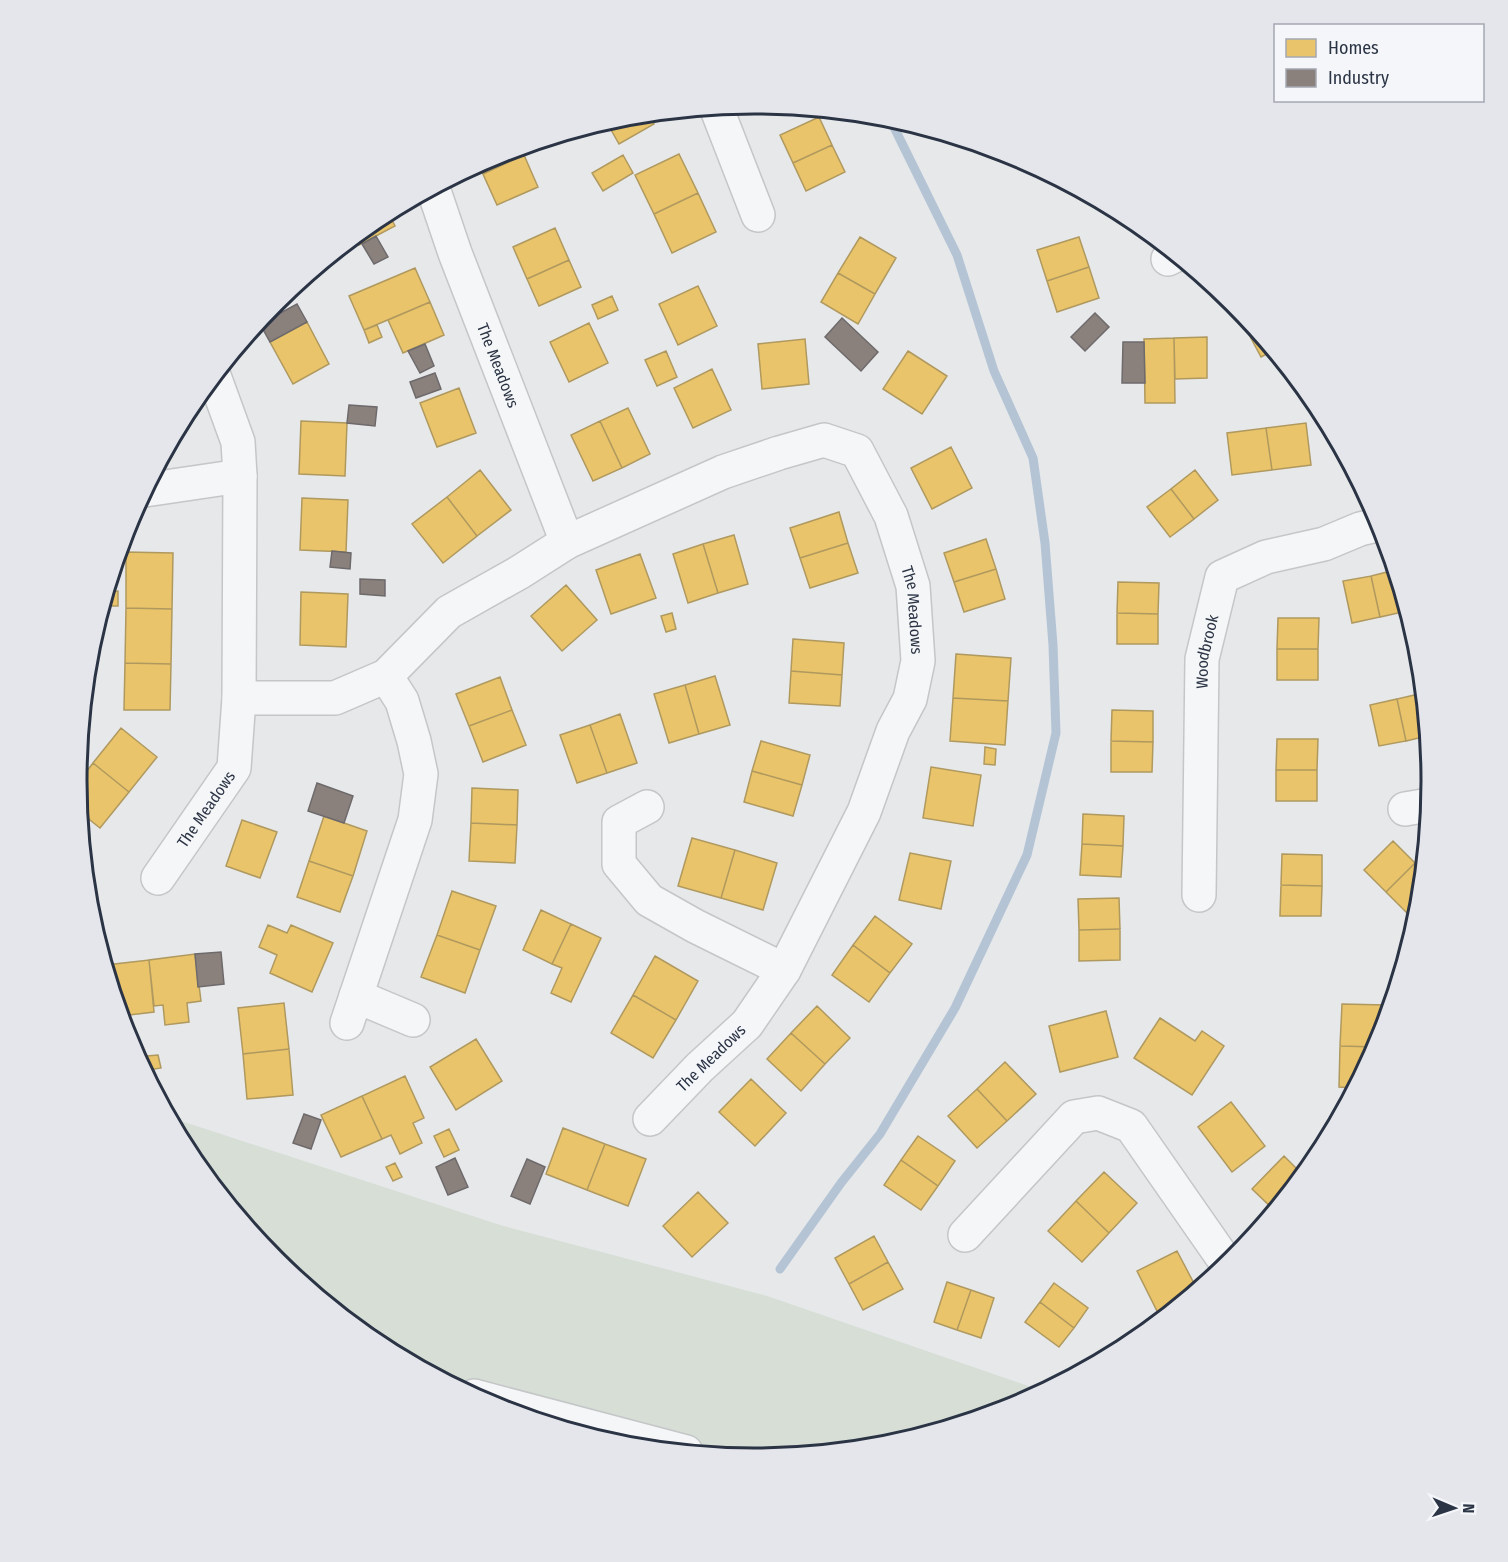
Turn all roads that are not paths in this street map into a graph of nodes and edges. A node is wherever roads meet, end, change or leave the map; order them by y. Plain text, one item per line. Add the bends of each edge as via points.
1 (719, 115) edge
2 (435, 195) edge
3 (758, 215) dead end
4 (217, 385) edge
5 (240, 476) junction
6 (155, 489) edge
7 (1370, 527) edge
8 (567, 542) junction
9 (386, 676) junction
10 (239, 698) junction
11 (647, 807) dead end
12 (158, 878) dead end
13 (1199, 895) dead end
14 (784, 970) junction
15 (413, 1020) dead end
16 (650, 1119) dead end
17 (965, 1235) dead end
18 (1222, 1257) edge
19 (555, 1417) edge
20 (604, 1430) edge

1 - 3 street
2 - 8 street, The Meadows
4 - 5 street, The Meadows via 238,442
5 - 6 street
5 - 10 street, The Meadows
7 - 13 street, Woodbrook via 1324,544 1266,557 1222,577 1202,659
8 - 9 street, The Meadows via 448,612
8 - 14 street, The Meadows via 723,472 824,440 857,451 891,516 913,586 918,662 910,699 893,731 864,812
9 - 10 street, The Meadows via 335,698
9 - 15 street via 402,702 421,774 416,820 352,1010
10 - 12 street, The Meadows via 234,768
11 - 14 street via 619,822 619,864 649,900
14 - 16 street, The Meadows via 747,1024
17 - 18 street via 1074,1117 1098,1113 1131,1126
19 - 20 street

